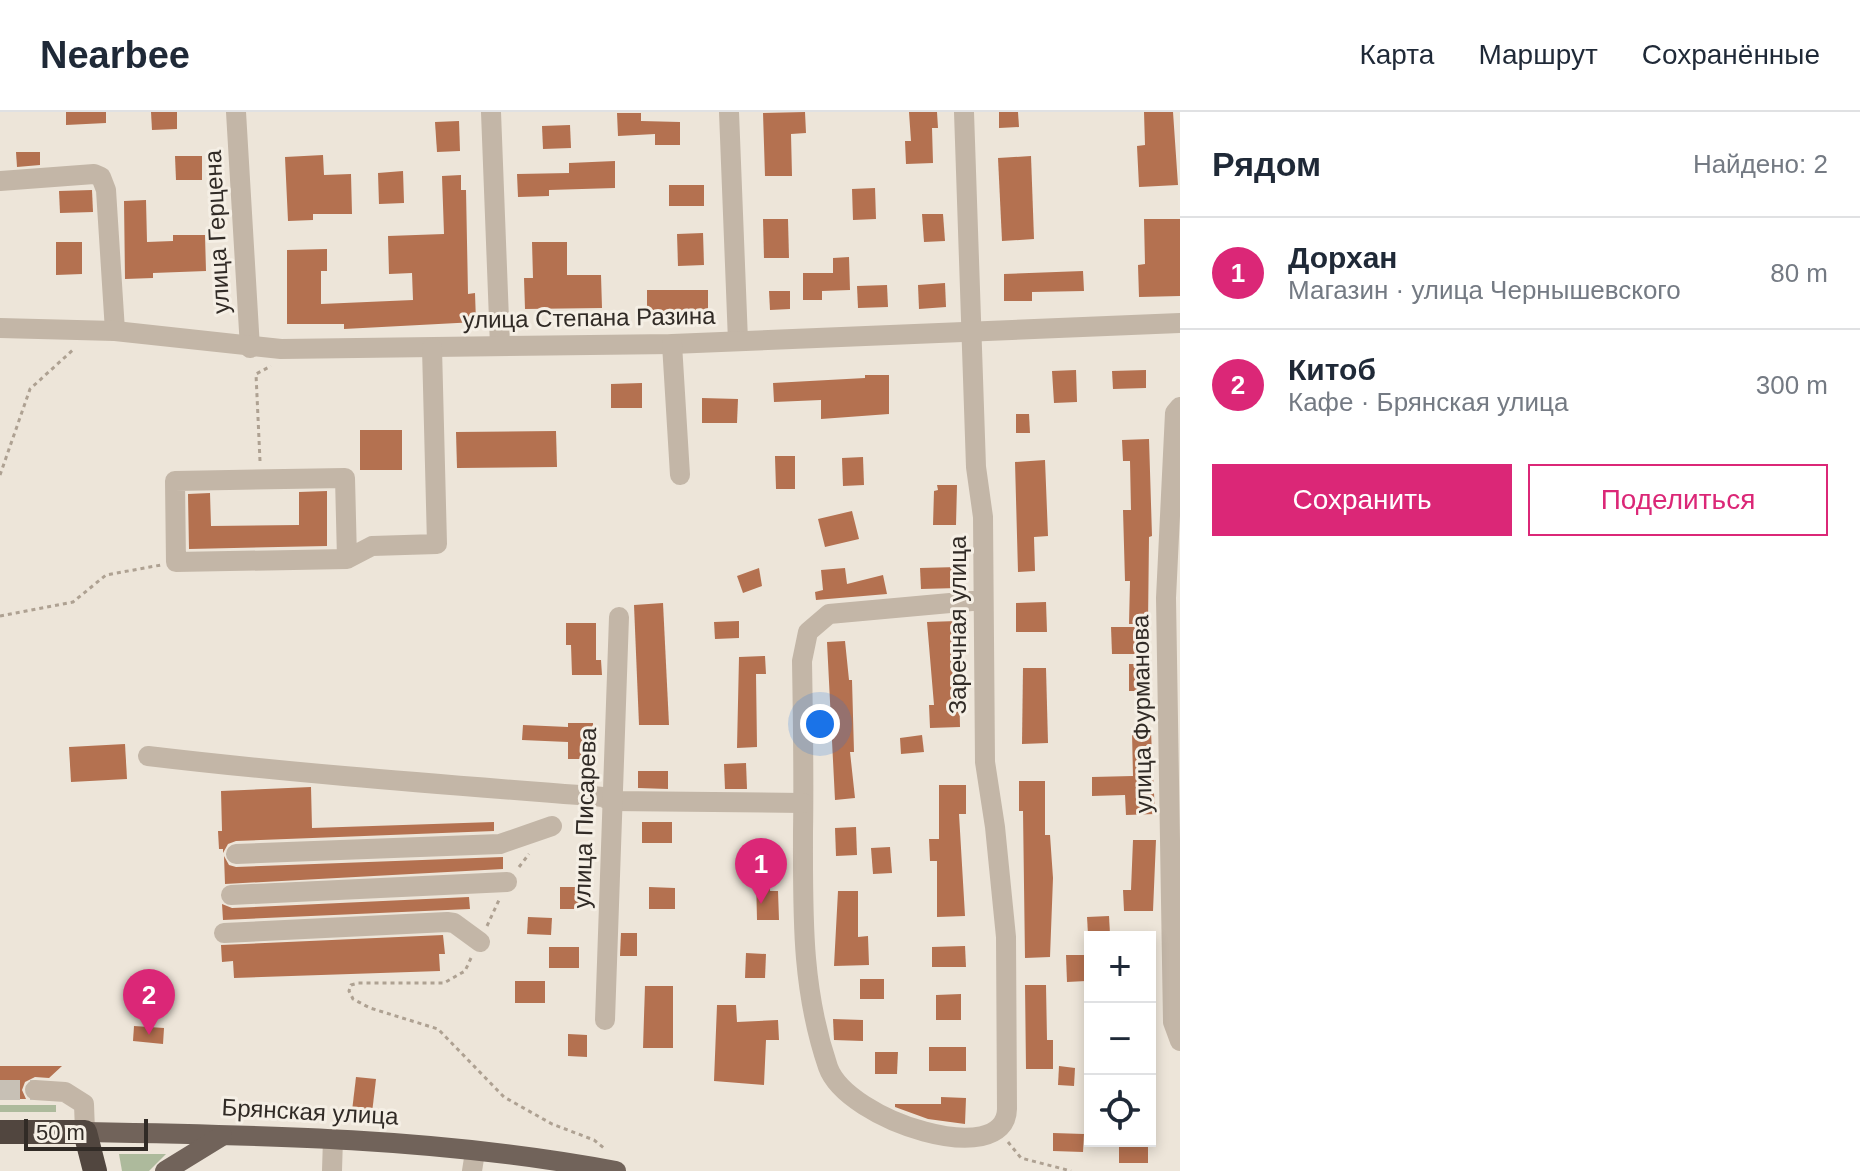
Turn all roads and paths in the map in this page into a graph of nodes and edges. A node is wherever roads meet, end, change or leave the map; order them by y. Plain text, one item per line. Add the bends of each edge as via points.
1 (236, 112) edge
2 (491, 112) edge
3 (729, 112) edge
4 (964, 112) edge
5 (0, 181) edge
6 (1180, 323) edge
7 (0, 328) edge
8 (105, 330) junction
9 (973, 331) junction
10 (738, 341) junction
11 (672, 344) junction
12 (500, 346) junction
13 (250, 348) junction
14 (432, 348) junction
15 (256, 374) dead end
16 (1180, 407) edge
17 (261, 470) dead end
18 (0, 475) edge
19 (680, 475) dead end
20 (1177, 490) edge
21 (347, 559) junction
22 (176, 562) junction
23 (983, 600) junction
24 (0, 616) edge
25 (619, 617) dead end
26 (148, 756) dead end
27 (611, 801) junction
28 (803, 803) junction
29 (552, 826) dead end
30 (236, 854) dead end
31 (507, 882) dead end
32 (231, 895) dead end
33 (224, 933) dead end
34 (480, 942) dead end
35 (349, 991) dead end
36 (605, 1020) dead end
37 (1177, 1031) edge
38 (35, 1090) tunnel mouth
39 (0, 1132) edge
40 (85, 1132) junction
41 (226, 1134) junction
42 (1003, 1135) junction
43 (333, 1139) junction
44 (473, 1161) edge
45 (612, 1162) edge
46 (95, 1171) edge
47 (165, 1171) edge
48 (332, 1171) edge
49 (1071, 1171) edge

1 - 13 street, улица Герцена
2 - 12 street
3 - 10 street
4 - 9 street, Заречная улица
5 - 8 street via 101,177 106,190
6 - 9 street, улица Степана Разина
7 - 8 street, улица Степана Разина
8 - 13 street, улица Степана Разина
8 - 18 path via 30,389
9 - 10 street, улица Степана Разина
9 - 23 street, Заречная улица
10 - 11 street, улица Степана Разина
11 - 12 street, улица Степана Разина
11 - 19 street
12 - 14 street, улица Степана Разина
13 - 14 street, улица Степана Разина
14 - 21 street via 437,544 372,546
15 - 17 path
16 - 20 street, улица Фурманова via 1175,413
20 - 37 street, улица Фурманова via 1166,598
21 - 22 street
21 - 22 street via 345,478 247,479 175,481
22 - 24 path via 106,575 73,602
23 - 28 street via 829,614 808,632 803,645
23 - 42 street, Заречная улица via 985,762 1006,937
25 - 27 street, улица Писарева
26 - 27 street
27 - 28 street
27 - 36 street, улица Писарева
28 - 42 street via 803,953 833,1080 863,1112 906,1135 967,1151 983,1150
29 - 30 street via 500,844
31 - 32 street
33 - 34 street via 447,922
35 - 45 path via 370,1008 438,1029 504,1097 594,1140
38 - 40 street via 65,1092 84,1104
39 - 40 highway, Брянская улица
40 - 41 main road, Брянская улица
40 - 46 highway
41 - 43 main road, Брянская улица
41 - 47 main road
42 - 49 path via 1021,1158
43 - 44 main road, Брянская улица
43 - 48 street
44 - 45 main road, Брянская улица

